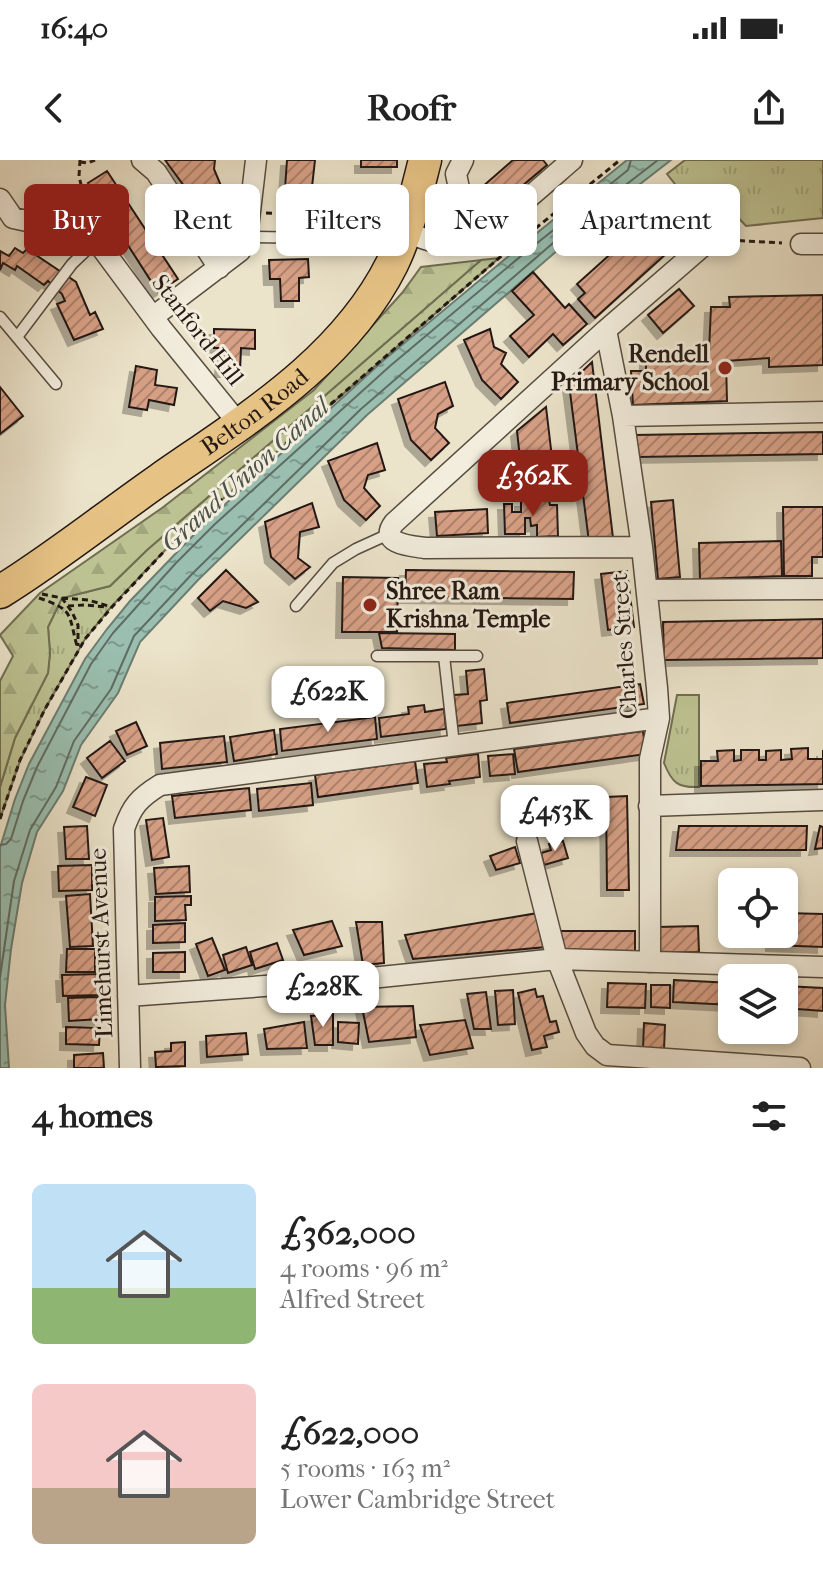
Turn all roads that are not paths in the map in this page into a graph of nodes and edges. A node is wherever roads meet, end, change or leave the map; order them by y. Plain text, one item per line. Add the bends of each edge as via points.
1 (142, 160) edge
2 (256, 160) edge
3 (425, 160) edge
4 (463, 160) edge
5 (572, 160) edge
6 (254, 184) edge
7 (458, 184) edge
8 (537, 189) edge
9 (0, 199) edge
10 (24, 220) edge
11 (409, 222) edge
12 (801, 244) road end
13 (823, 244) edge
14 (80, 256) edge
15 (108, 256) edge
16 (234, 256) edge
17 (396, 256) edge
18 (691, 256) edge
19 (219, 268) junction
20 (0, 317) edge
21 (153, 317) junction
22 (606, 330) junction
23 (17, 337) junction
24 (56, 384) dead end
25 (823, 412) edge
26 (623, 416) junction
27 (239, 424) junction
28 (389, 534) junction
29 (642, 547) junction
30 (19, 587) edge
31 (823, 589) edge
32 (647, 590) junction
33 (296, 606) dead end
34 (377, 656) dead end
35 (444, 656) junction
36 (477, 656) dead end
37 (659, 718) junction
38 (454, 745) junction
39 (823, 800) edge
40 (649, 806) junction
41 (527, 841) dead end
42 (557, 959) junction
43 (650, 962) junction
44 (823, 967) edge
45 (128, 996) junction
46 (130, 1068) edge
47 (800, 1068) edge

1 - 19 street via 156,172
2 - 6 street
3 - 11 main road, Belton Road
4 - 7 street via 456,174
5 - 8 street
9 - 10 street, Stanford Hill via 13,218
12 - 13 street
14 - 23 lane
15 - 21 street, Stanford Hill
16 - 19 street
17 - 27 main road, Belton Road via 348,330 289,387
18 - 22 street
19 - 21 street
20 - 23 lane
21 - 27 street, Stanford Hill
22 - 26 street, Charles Street
22 - 28 street via 394,523
23 - 24 lane
25 - 26 street
26 - 29 street, Charles Street
27 - 30 main road, Belton Road via 117,509
28 - 29 street via 401,544 425,548
28 - 33 lane via 333,563
29 - 32 street, Charles Street
31 - 32 street
32 - 37 street, Charles Street
34 - 35 lane
35 - 36 lane
35 - 38 lane
37 - 38 street
37 - 40 street, Charles Street via 650,759
38 - 45 street, Limehurst Avenue via 160,785 144,795 131,809 124,829
39 - 40 street
40 - 43 street, Charles Street
41 - 42 street
42 - 43 street
42 - 45 street
42 - 47 street via 586,1033 607,1055
43 - 44 street
45 - 46 street, Limehurst Avenue

